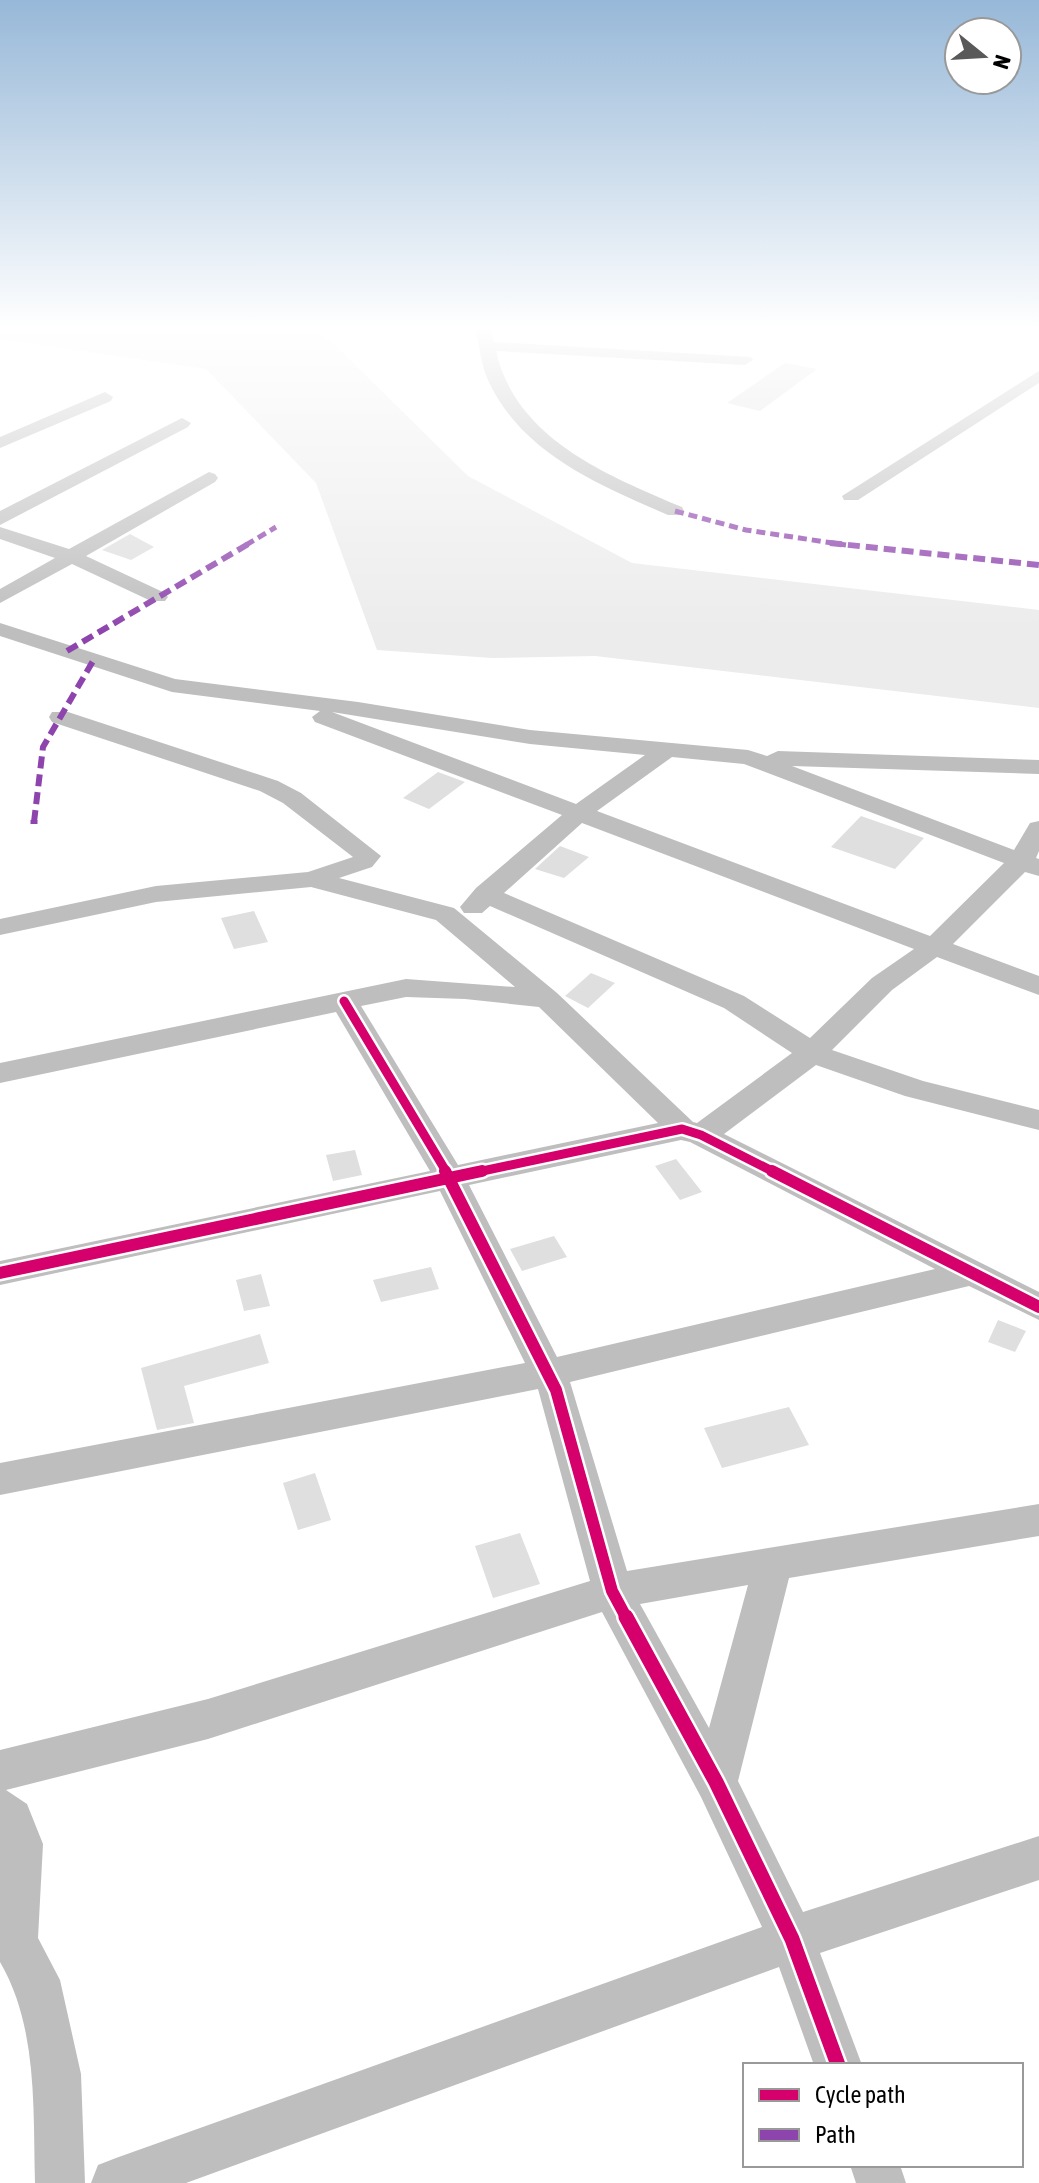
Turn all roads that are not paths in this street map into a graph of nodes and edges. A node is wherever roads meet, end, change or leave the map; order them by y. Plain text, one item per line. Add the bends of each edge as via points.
1 (37, 427) edge
2 (175, 427) edge
3 (531, 427) edge
4 (959, 427) edge
5 (0, 443) edge
6 (209, 478) dead end
7 (851, 496) dead end
8 (675, 511) dead end
9 (0, 519) edge
10 (0, 533) edge
11 (72, 557) junction
12 (0, 597) edge
13 (158, 597) dead end
14 (0, 629) edge
15 (276, 700) junction
16 (60, 717) dead end
17 (667, 750) junction
18 (748, 757) junction
19 (1039, 767) edge
20 (579, 813) junction
21 (1039, 828) edge
22 (1030, 865) edge
23 (311, 879) junction
24 (485, 894) junction
25 (459, 923) junction
26 (0, 927) edge
27 (934, 947) junction
28 (1039, 986) edge
29 (547, 999) junction
30 (344, 1001) junction
31 (812, 1053) junction
32 (0, 1073) edge
33 (1039, 1120) edge
34 (691, 1132) junction
35 (450, 1179) junction
36 (0, 1273) edge
37 (971, 1273) junction
38 (1039, 1307) edge
39 (547, 1373) junction
40 (0, 1479) edge
41 (1039, 1520) edge
42 (773, 1564) junction
43 (612, 1591) junction
44 (0, 1771) edge
45 (716, 1782) junction
46 (0, 1809) edge
47 (1039, 1858) edge
48 (792, 1939) junction
49 (837, 2063) edge
50 (60, 2183) edge
51 (116, 2183) edge

1 - 5 street
2 - 9 street
3 - 8 street via 551,447 619,487
4 - 7 street
6 - 11 street
10 - 11 street
11 - 12 street
11 - 13 street
14 - 15 street via 172,685
15 - 17 street via 530,737
15 - 20 street
16 - 23 street via 269,786 368,856
17 - 18 street
17 - 20 street
18 - 19 street
18 - 22 street
20 - 24 street
20 - 27 street
21 - 22 street
22 - 27 street
23 - 25 street via 445,914
23 - 26 street via 156,894
24 - 25 street
24 - 31 street via 734,1002
25 - 29 street
27 - 28 street
27 - 31 street via 882,984
29 - 30 street via 406,988
29 - 34 street
30 - 32 street
30 - 35 street
31 - 33 street via 916,1089
31 - 34 street
34 - 35 street
34 - 37 street
35 - 36 street
35 - 39 street
37 - 38 street
37 - 39 street
39 - 40 street
39 - 43 street
41 - 42 street
42 - 43 street
42 - 45 street
43 - 44 street via 208,1719
43 - 45 street
45 - 48 street
46 - 50 street via 12,1819 21,1844 15,1943 37,1980 57,2074
47 - 48 street
48 - 49 street
48 - 51 street

